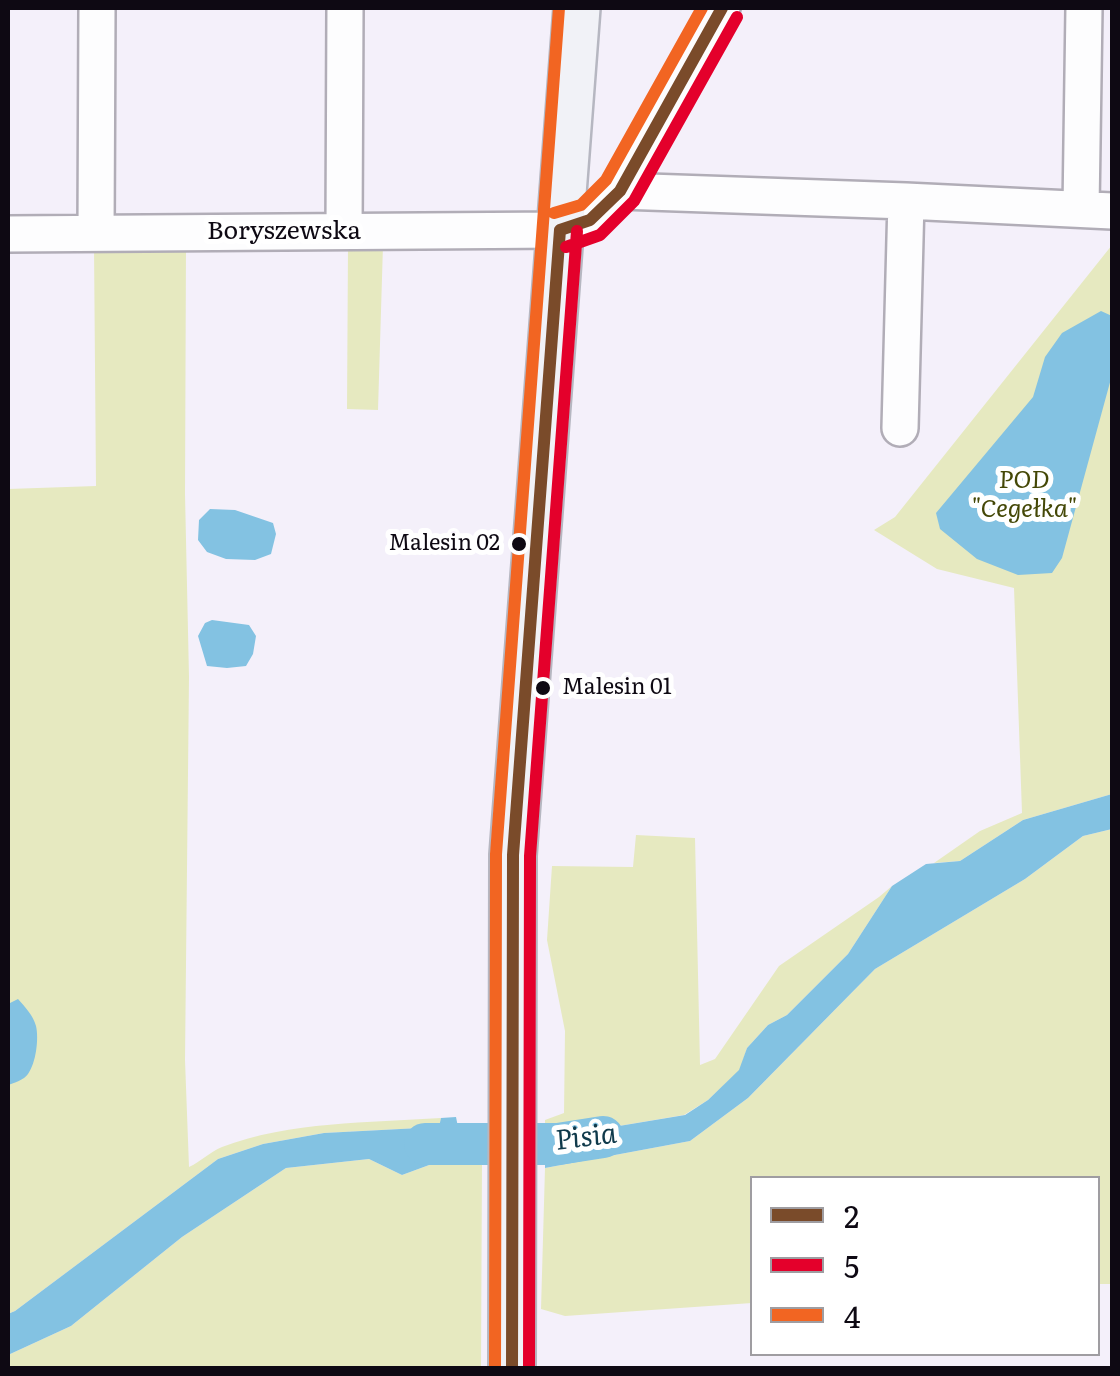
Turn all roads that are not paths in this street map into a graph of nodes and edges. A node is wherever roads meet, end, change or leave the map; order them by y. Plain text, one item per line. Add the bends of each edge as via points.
1 (97, 8) edge
2 (345, 8) edge
3 (577, 8) edge
4 (722, 8) edge
5 (1084, 8) edge
6 (620, 192) junction
7 (906, 201) junction
8 (1097, 210) edge
9 (560, 230) junction
10 (344, 231) junction
11 (96, 233) junction
12 (8, 234) edge
13 (900, 428) dead end
14 (512, 1368) edge

1 - 11 street
2 - 10 street
3 - 9 main road
4 - 6 street
5 - 8 street
6 - 7 street
6 - 9 street via 590,220
7 - 8 street
7 - 13 street
9 - 10 street, Boryszewska
9 - 14 main road via 512,855
10 - 11 street, Boryszewska
11 - 12 street, Boryszewska

